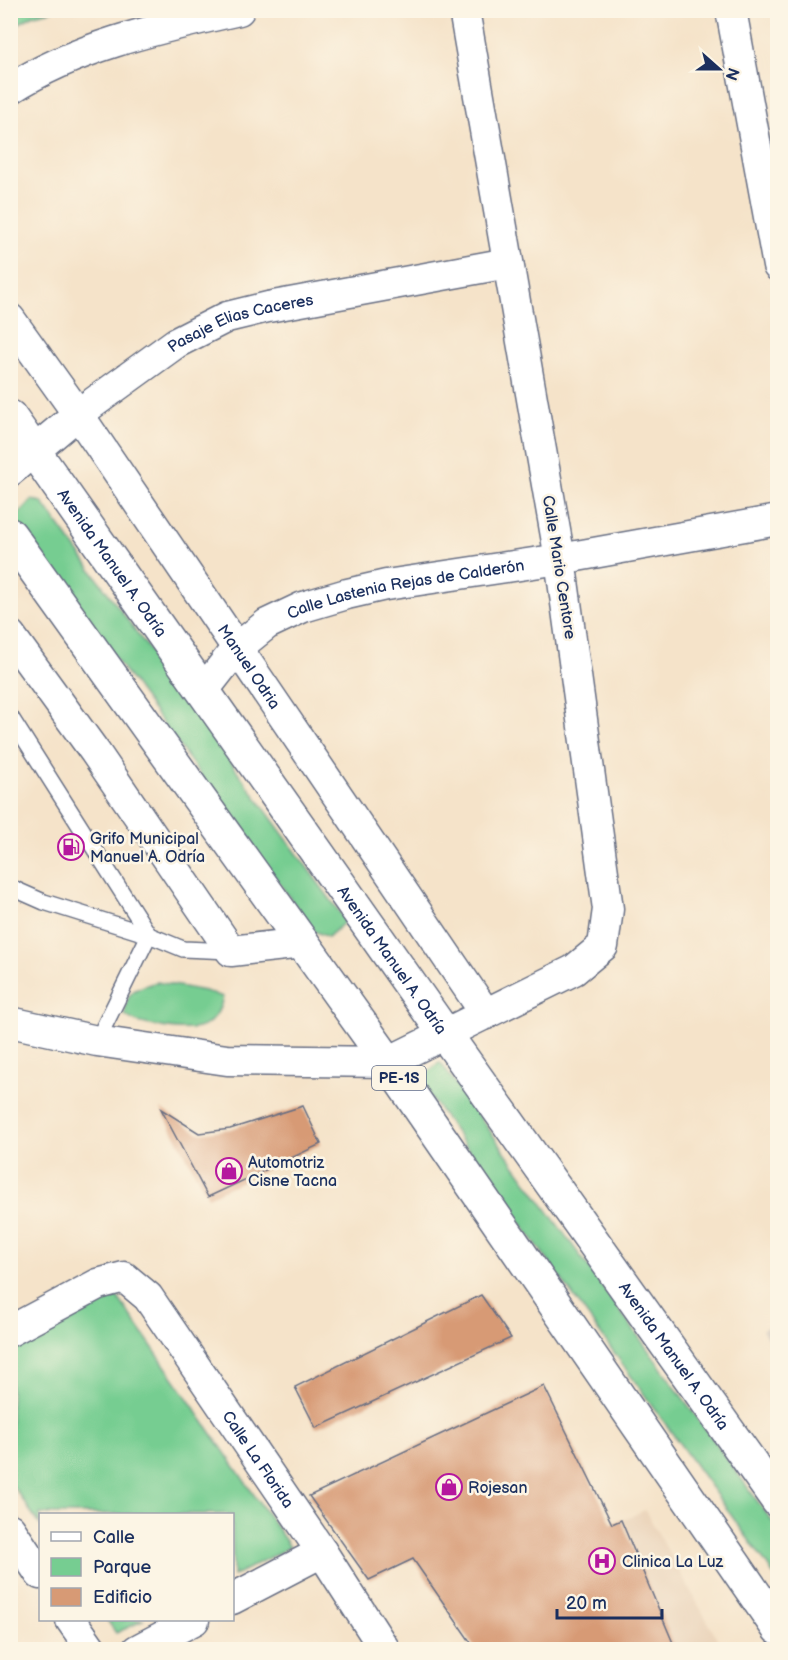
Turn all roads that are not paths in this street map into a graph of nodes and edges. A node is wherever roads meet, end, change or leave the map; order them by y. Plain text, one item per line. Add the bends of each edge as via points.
1 (239, 10) edge
2 (464, 10) edge
3 (731, 10) edge
4 (10, 89) edge
5 (508, 263) junction
6 (777, 266) edge
7 (10, 319) edge
8 (78, 414) junction
9 (10, 417) edge
10 (23, 461) edge
11 (777, 520) edge
12 (10, 535) edge
13 (560, 559) junction
14 (10, 635) edge
15 (236, 649) junction
16 (204, 690) junction
17 (10, 716) edge
18 (10, 887) edge
19 (149, 935) junction
20 (303, 943) junction
21 (231, 951) junction
22 (486, 1014) junction
23 (10, 1022) edge
24 (445, 1034) junction
25 (97, 1041) junction
26 (388, 1062) junction
27 (10, 1331) edge
28 (777, 1501) edge
29 (10, 1529) edge
30 (322, 1552) junction
31 (39, 1572) edge
32 (234, 1598) edge
33 (72, 1621) edge
34 (192, 1621) edge
35 (777, 1628) edge
36 (92, 1650) edge
37 (137, 1650) edge
38 (385, 1650) edge

1 - 4 street via 121,39 75,55
2 - 5 street, Calle Mario Centore
3 - 6 street
5 - 8 street, Pasaje Elias Caceres via 227,317 176,343
5 - 13 street, Calle Mario Centore
7 - 8 street, Manuel Odria
8 - 10 street, Pasaje Elias Caceres
8 - 15 street, Manuel Odria
9 - 10 highway, Avenida Manuel A. Odría
10 - 16 highway, Avenida Manuel A. Odría
11 - 13 street, Calle Lastenia Rejas de Calderón
12 - 20 highway, PE-1S
13 - 15 street, Calle Lastenia Rejas de Calderón via 347,594 303,607 267,624
13 - 22 street, Calle Mario Centore via 608,909 603,946 574,970
14 - 21 street
15 - 16 street, Calle Lastenia Rejas de Calderón
15 - 22 street, Manuel Odria
16 - 24 highway, Avenida Manuel A. Odría
17 - 19 lane
18 - 19 lane via 44,902
19 - 21 lane via 183,949
19 - 25 lane
20 - 21 street
20 - 26 highway, PE-1S
22 - 24 street, Calle Mario Centore
23 - 25 street
24 - 26 street, Calle Mario Centore
24 - 28 highway, Avenida Manuel A. Odría
25 - 26 street via 227,1060
26 - 35 highway, PE-1S
27 - 30 street, Calle La Florida via 98,1284 124,1277 148,1297
29 - 31 street
30 - 32 street
30 - 38 street, Calle La Florida
33 - 36 street
34 - 37 street

